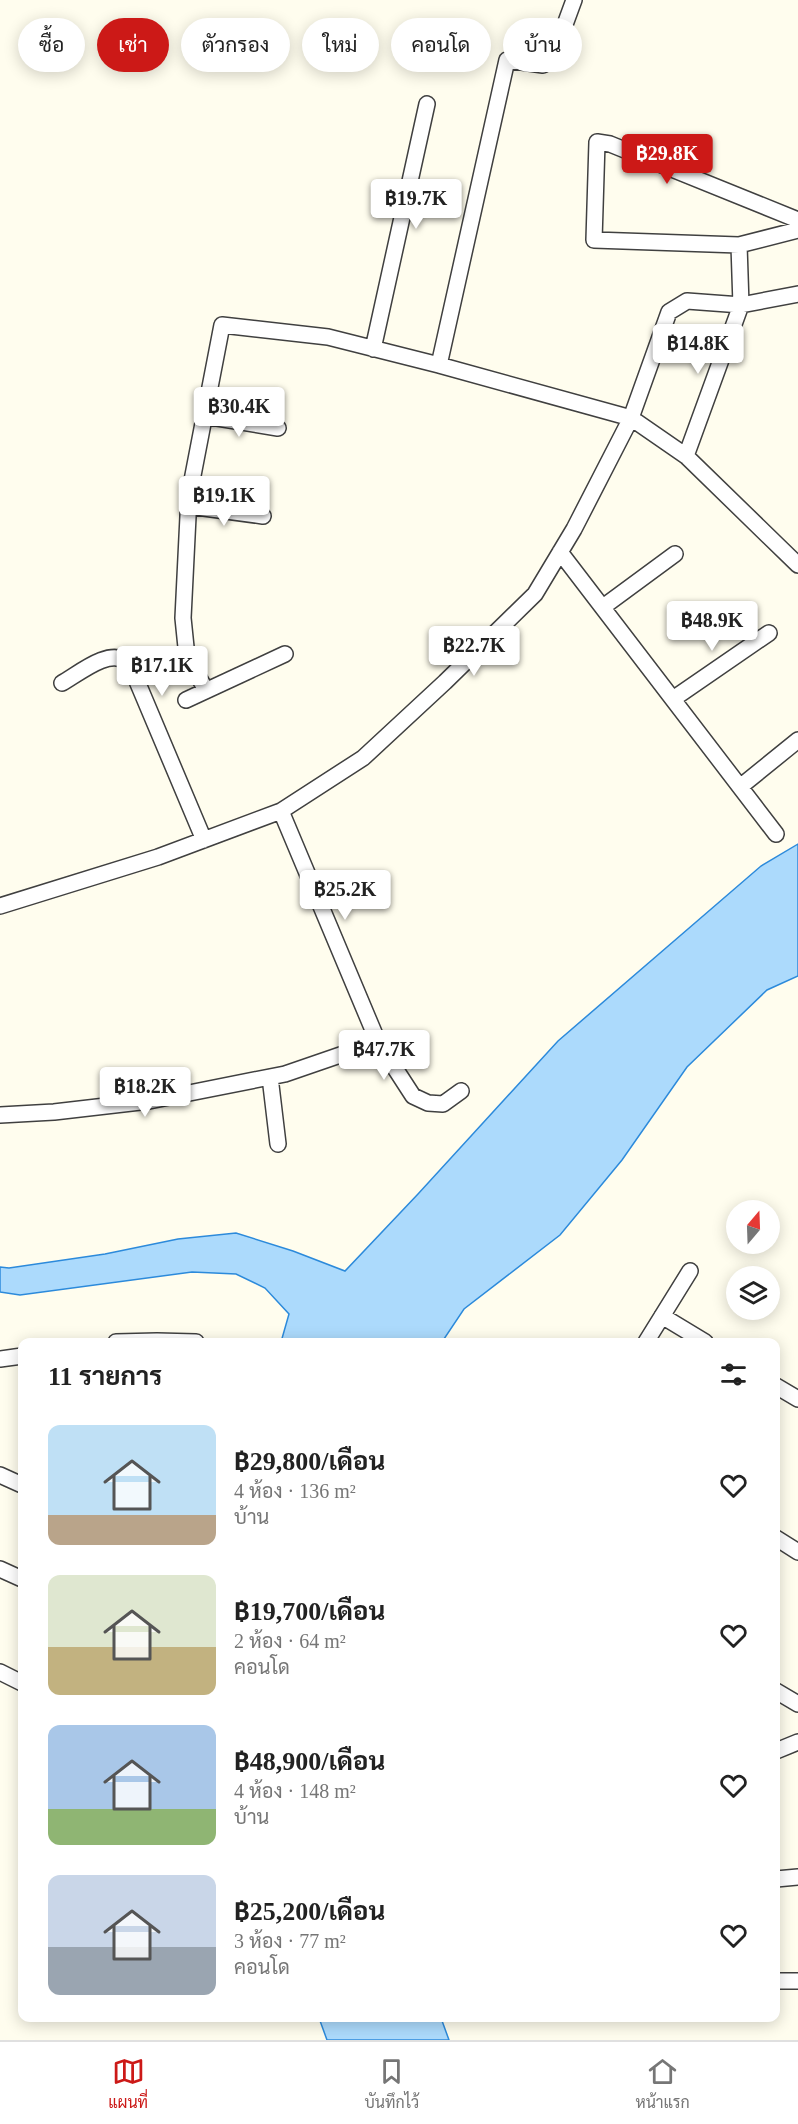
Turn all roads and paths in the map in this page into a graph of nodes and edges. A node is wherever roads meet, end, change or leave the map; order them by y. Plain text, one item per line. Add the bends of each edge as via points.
1 (574, 0) edge
2 (427, 104) dead end
3 (798, 220) edge
4 (798, 230) edge
5 (740, 245) junction
6 (798, 294) edge
7 (741, 305) junction
8 (373, 349) junction
9 (439, 365) junction
10 (205, 416) junction
11 (631, 418) junction
12 (278, 428) dead end
13 (686, 456) junction
14 (189, 506) junction
15 (263, 516) dead end
16 (560, 552) junction
17 (675, 554) dead end
18 (798, 565) edge
19 (603, 607) junction
20 (769, 633) dead end
21 (285, 654) dead end
22 (62, 683) dead end
23 (206, 690) junction
24 (673, 699) junction
25 (186, 700) dead end
26 (798, 740) edge
27 (740, 787) junction
28 (281, 810) junction
29 (776, 834) dead end
30 (204, 840) junction
31 (0, 906) edge
32 (378, 1042) junction
33 (270, 1077) junction
34 (461, 1091) dead end
35 (0, 1115) edge
36 (279, 1144) dead end
37 (690, 1271) dead end
38 (662, 1316) junction
39 (648, 1338) edge
40 (698, 1338) edge
41 (18, 1358) edge
42 (0, 1359) edge
43 (780, 1389) edge
44 (798, 1400) edge
45 (0, 1475) edge
46 (18, 1483) edge
47 (780, 1541) edge
48 (798, 1552) edge
49 (0, 1569) edge
50 (18, 1577) edge
51 (0, 1672) edge
52 (18, 1681) edge
53 (780, 1693) edge
54 (798, 1704) edge
55 (798, 1742) edge
56 (780, 1749) edge
57 (798, 1877) edge
58 (780, 1879) edge
59 (780, 1981) edge
60 (798, 1981) edge

1 - 9 street via 552,60 543,64 507,60
2 - 8 street
3 - 5 street via 597,142 594,240
4 - 5 street
5 - 7 street
6 - 7 street
7 - 11 street via 687,301 669,312
7 - 13 street
8 - 9 street
8 - 10 street via 328,337 222,325
9 - 11 street
10 - 12 street
10 - 14 street
11 - 13 street
11 - 16 street
13 - 18 street
14 - 15 street
14 - 23 street via 183,618 187,657
16 - 19 street
16 - 28 street via 535,594 363,758
17 - 19 street
19 - 24 street
20 - 24 street
21 - 23 street
22 - 30 street via 105,658 126,661
23 - 25 street
24 - 27 street
26 - 27 street
27 - 29 street
28 - 30 street
28 - 32 street
30 - 31 street
32 - 33 street
32 - 34 street via 413,1096 443,1104
33 - 35 street via 149,1101
33 - 36 street
37 - 38 street
38 - 39 street
38 - 40 street
41 - 42 street
43 - 44 street
45 - 46 street
47 - 48 street
49 - 50 street
51 - 52 street
53 - 54 street
55 - 56 street
57 - 58 street
59 - 60 street

